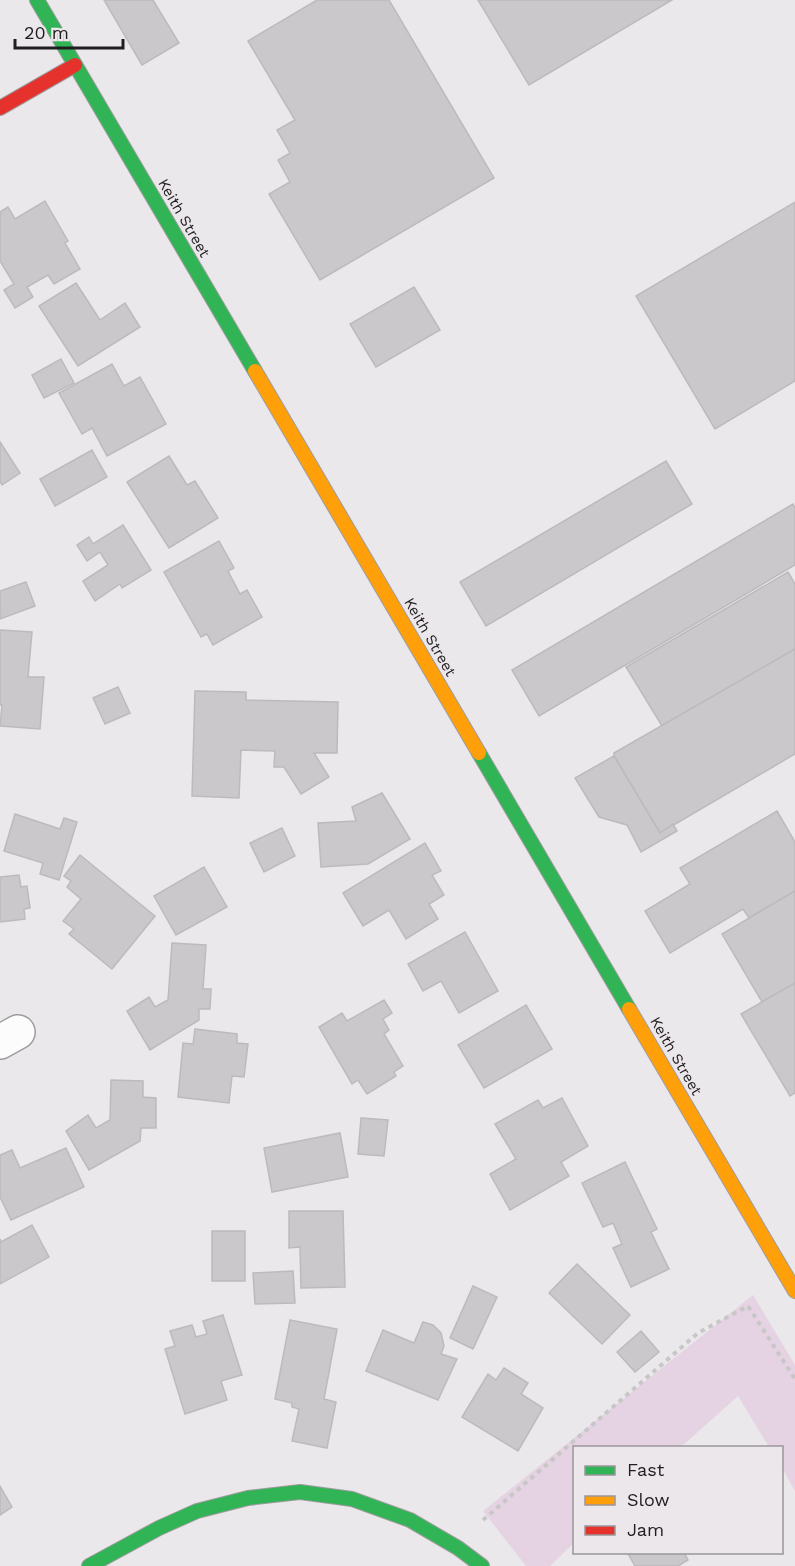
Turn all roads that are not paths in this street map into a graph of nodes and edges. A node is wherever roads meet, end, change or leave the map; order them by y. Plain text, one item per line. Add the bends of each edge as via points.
1 (37, 0) edge
2 (75, 65) junction
3 (0, 108) edge
4 (795, 1291) edge
5 (89, 1566) edge
6 (482, 1566) edge

1 - 2 street, Keith Street
2 - 3 street
2 - 4 street, Keith Street
5 - 6 street via 197,1511 248,1498 300,1492 352,1499 410,1520

